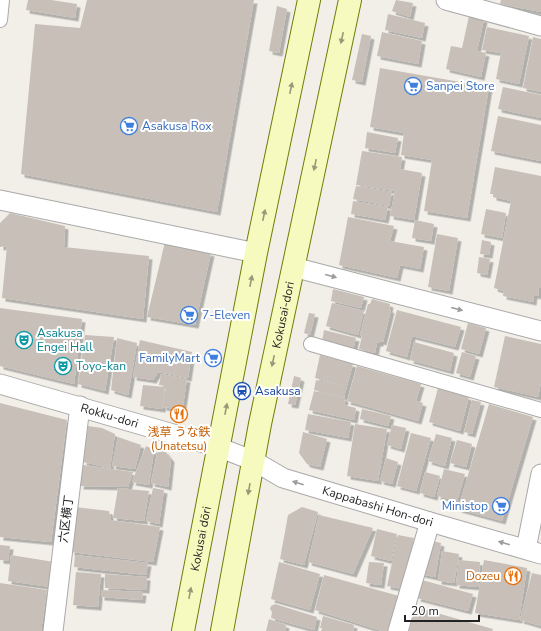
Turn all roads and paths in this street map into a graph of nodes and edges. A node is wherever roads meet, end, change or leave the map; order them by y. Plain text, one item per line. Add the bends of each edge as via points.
1 (2, 0) edge
2 (309, 0) edge
3 (350, 0) edge
4 (446, 0) edge
5 (490, 6) edge
6 (0, 20) edge
7 (541, 26) edge
8 (0, 200) edge
9 (256, 253) junction
10 (293, 267) junction
11 (541, 331) edge
12 (311, 344) dead end
13 (0, 384) edge
14 (80, 406) junction
15 (541, 410) edge
16 (218, 447) junction
17 (254, 460) junction
18 (541, 474) edge
19 (430, 522) junction
20 (534, 551) edge
21 (53, 631) edge
22 (183, 631) edge
23 (222, 631) edge
24 (398, 631) edge

1 - 6 street
9 -> 2 main road
3 -> 10 main road, Kokusai-dori
4 - 5 street
5 - 7 street
8 - 9 street
16 -> 9 main road
10 -> 11 street
10 -> 17 main road, Kokusai-dori
12 - 15 street
13 - 14 street, Rokku-dori
14 - 16 street, Rokku-dori
14 - 21 street, 六区横丁
16 - 17 street, Kappabashi Hon-dori
22 -> 16 main road, Kokusai dōri
19 -> 17 street, Kappabashi Hon-dori via 283,478
17 -> 23 main road, Kokusai-dori
18 - 20 street
20 -> 19 street, Kappabashi Hon-dori
19 - 24 street

